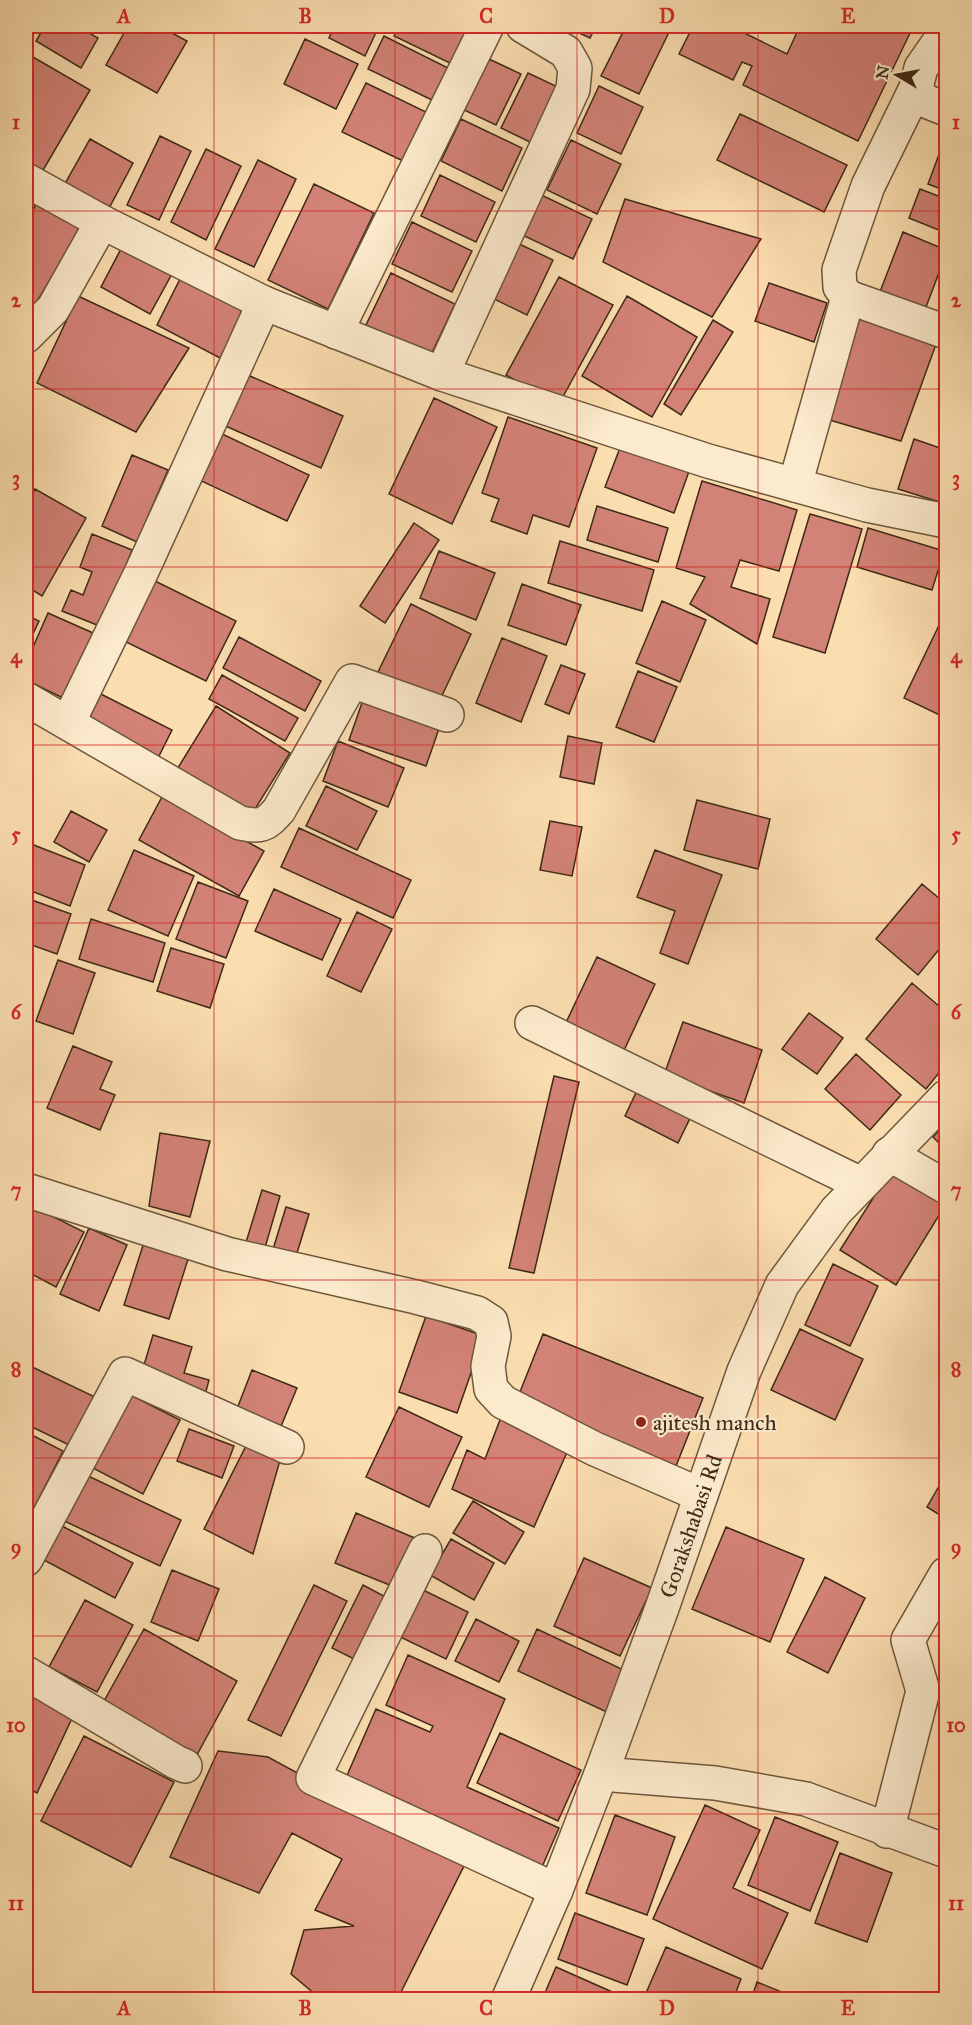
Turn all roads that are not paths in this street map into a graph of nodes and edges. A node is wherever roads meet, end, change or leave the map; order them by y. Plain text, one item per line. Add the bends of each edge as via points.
1 (488, 26) edge
2 (523, 26) edge
3 (946, 32) edge
4 (916, 88) junction
5 (946, 109) edge
6 (26, 180) edge
7 (102, 222) junction
8 (848, 297) junction
9 (264, 303) junction
10 (336, 332) junction
11 (946, 332) edge
12 (26, 336) edge
13 (442, 374) junction
14 (795, 485) junction
15 (946, 521) edge
16 (26, 699) edge
17 (447, 715) dead end
18 (68, 723) junction
19 (532, 1023) dead end
20 (946, 1097) edge
21 (889, 1154) junction
22 (861, 1184) junction
23 (946, 1187) edge
24 (26, 1190) edge
25 (287, 1447) dead end
26 (701, 1495) junction
27 (425, 1551) dead end
28 (26, 1559) edge
29 (946, 1574) edge
30 (26, 1673) edge
31 (185, 1766) dead end
32 (601, 1774) junction
33 (887, 1831) junction
34 (946, 1851) edge
35 (556, 1890) junction
36 (508, 2000) edge

1 - 10 street
2 - 13 street via 566,51 575,68 573,89
3 - 4 street via 921,68
4 - 5 street via 923,100
4 - 8 street via 868,186 839,270 840,286
6 - 7 street
7 - 9 street
7 - 12 street via 53,309
8 - 11 street
8 - 14 street
9 - 10 street
9 - 18 street
10 - 13 street
13 - 14 street via 708,461
14 - 15 street
16 - 18 street
17 - 18 street via 352,681 279,810 268,823 254,826 240,823
19 - 22 street
20 - 21 street, Gorakshabasi Rd
21 - 22 street, Gorakshabasi Rd
21 - 23 street
22 - 26 street, Gorakshabasi Rd via 836,1211 782,1285 744,1371
24 - 26 street via 227,1254 477,1313 491,1322 491,1389 503,1402 595,1449
25 - 28 street via 125,1374
26 - 32 street, Gorakshabasi Rd
27 - 35 street via 313,1778
29 - 33 street via 908,1640 923,1691
30 - 31 street
32 - 33 street via 715,1783 806,1800
32 - 35 street, Gorakshabasi Rd
33 - 34 street
35 - 36 street, Gorakshabasi Rd

